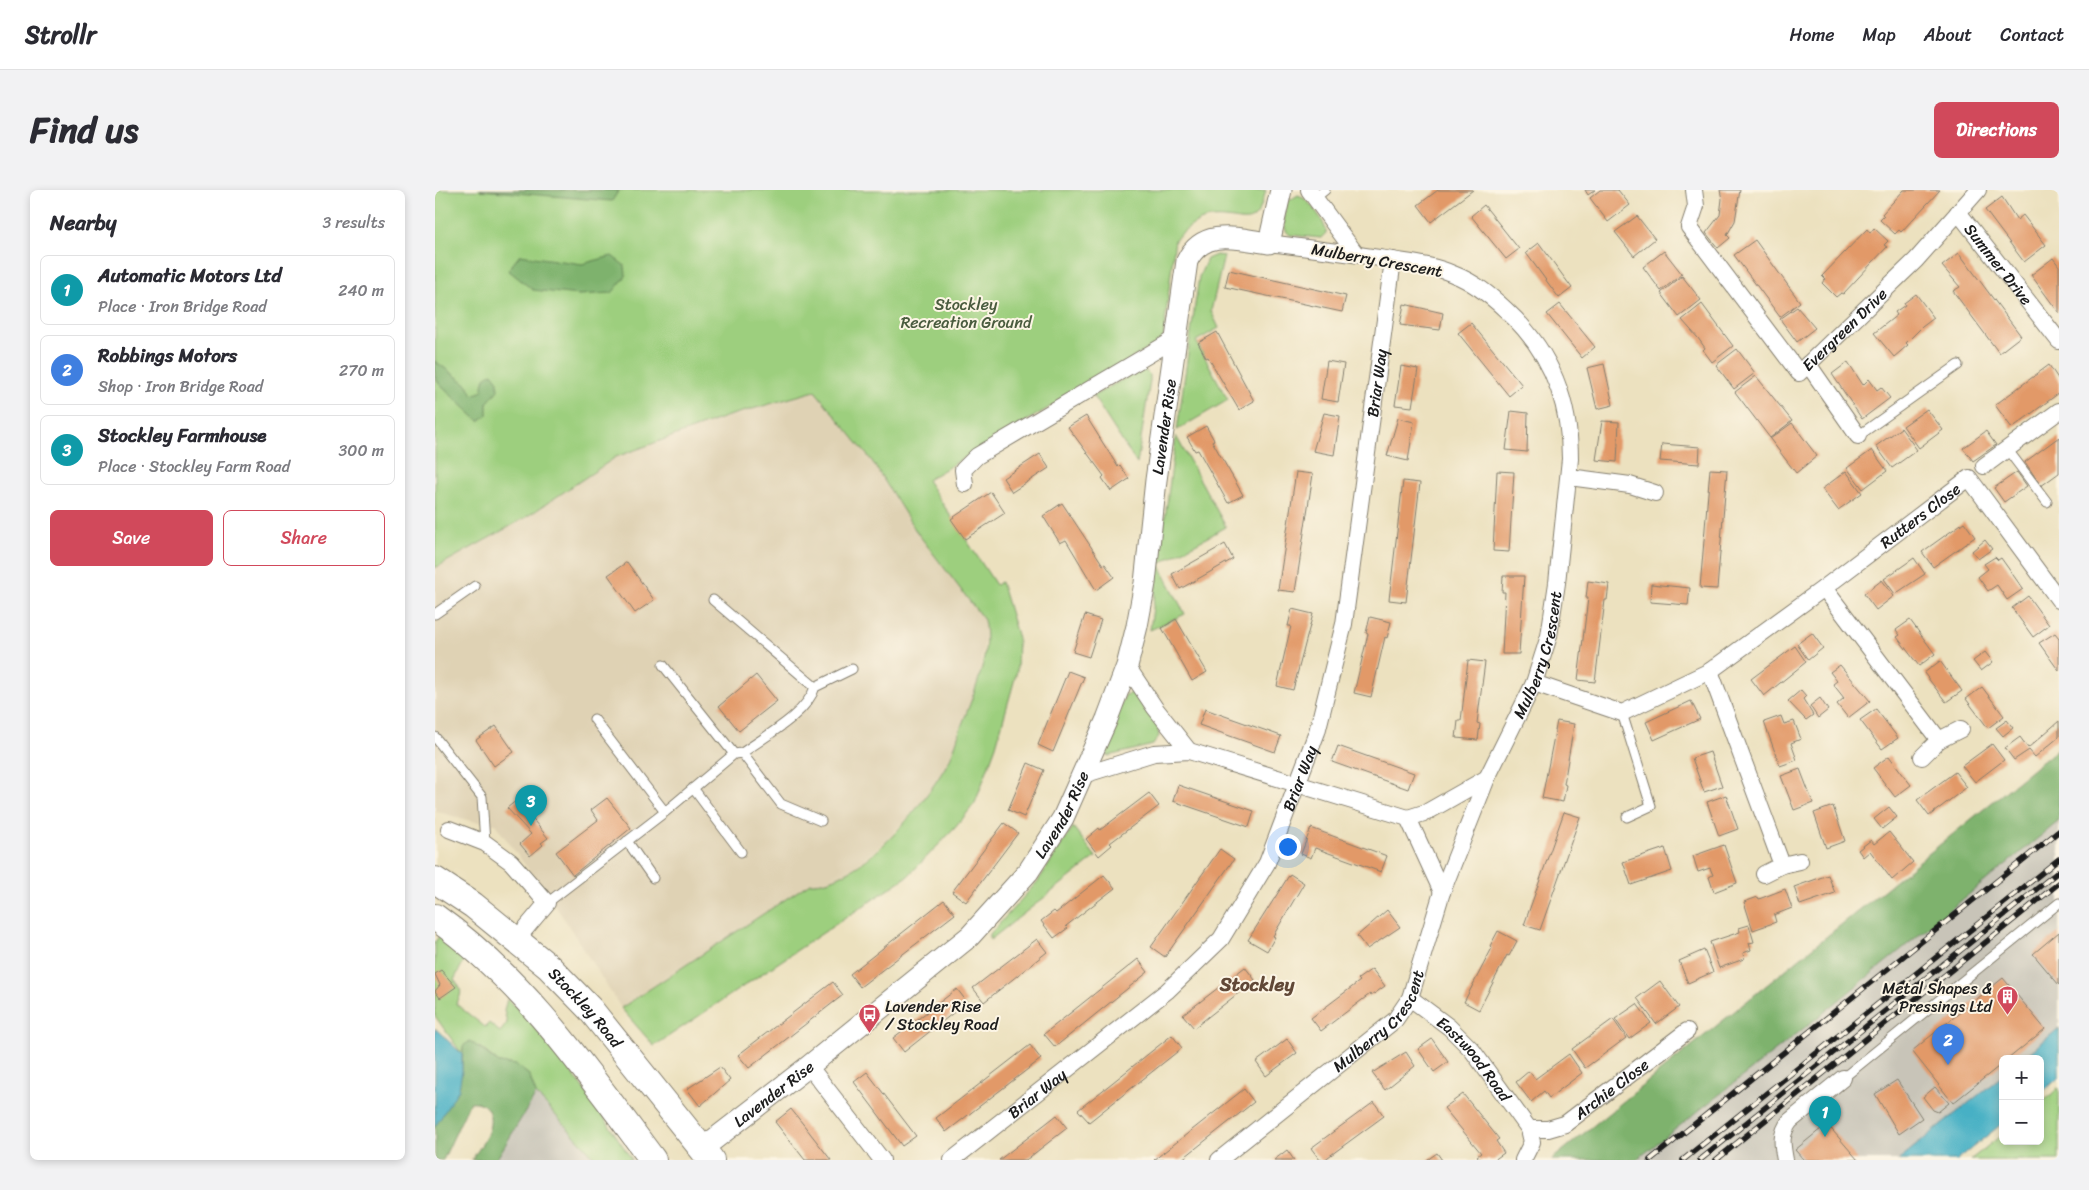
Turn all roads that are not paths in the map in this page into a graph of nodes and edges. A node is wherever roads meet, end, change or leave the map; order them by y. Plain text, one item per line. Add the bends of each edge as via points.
1 (1281, 190) edge
2 (1694, 190) edge
3 (1978, 190) edge
4 (1316, 193) edge
5 (1958, 212) junction
6 (1269, 243) junction
7 (1356, 254) junction
8 (1393, 260) junction
9 (1175, 339) junction
10 (2059, 341) edge
11 (1808, 364) junction
12 (1958, 365) dead end
13 (2059, 411) edge
14 (1858, 436) joint
15 (2007, 449) junction
16 (1984, 466) dead end
17 (1569, 478) junction
18 (965, 484) dead end
19 (1655, 493) dead end
20 (2047, 502) dead end
21 (475, 586) dead end
22 (1824, 588) junction
23 (713, 600) dead end
24 (2059, 600) edge
25 (435, 614) edge
26 (663, 665) dead end
27 (1127, 666) junction
28 (852, 669) dead end
29 (1711, 671) junction
30 (1534, 683) junction
31 (815, 688) junction
32 (1622, 713) junction
33 (594, 718) dead end
34 (1961, 730) dead end
35 (435, 737) edge
36 (1939, 740) junction
37 (1189, 751) junction
38 (738, 754) junction
39 (1922, 757) dead end
40 (1083, 775) junction
41 (1487, 778) junction
42 (1298, 785) junction
43 (693, 788) junction
44 (665, 812) junction
45 (1627, 817) dead end
46 (1408, 818) junction
47 (821, 822) dead end
48 (449, 829) dead end
49 (627, 841) junction
50 (485, 843) junction
51 (741, 852) dead end
52 (1800, 862) dead end
53 (1781, 865) junction
54 (1764, 874) dead end
55 (653, 878) dead end
56 (435, 880) edge
57 (1442, 892) junction
58 (2059, 903) edge
59 (547, 904) junction
60 (435, 917) edge
61 (516, 940) junction
62 (1410, 998) junction
63 (1687, 1031) dead end
64 (809, 1066) junction
65 (1843, 1078) joint
66 (1529, 1129) junction
67 (707, 1154) edge
68 (653, 1160) edge
69 (882, 1160) edge
70 (952, 1160) edge
71 (1219, 1160) edge
72 (1523, 1160) edge
73 (1785, 1160) edge

1 - 6 street
2 - 11 street, Evergreen Drive via 1696,206 1689,226 1799,372
3 - 5 street, Evergreen Drive
4 - 7 street
5 - 10 street, Summer Drive
5 - 11 street, Evergreen Drive via 1916,260
6 - 7 street, Mulberry Crescent
6 - 9 street, Lavender Rise via 1214,237 1200,244 1190,255 1186,269
7 - 8 street, Mulberry Crescent
8 - 17 street, Mulberry Crescent via 1465,278 1490,295 1531,336 1551,366 1565,405 1570,439
8 - 42 street, Briar Way via 1344,624 1317,732
9 - 18 street via 977,456 965,466
9 - 27 street, Lavender Rise via 1145,583
11 - 14 street
12 - 14 lane
13 - 15 street
15 - 16 street
15 - 20 lane
17 - 19 street via 1630,485
17 - 30 street, Mulberry Crescent via 1549,636
21 - 25 lane
22 - 24 street, Rutters Close via 1969,478
22 - 29 street, Rutters Close
22 - 36 street
23 - 31 lane
26 - 38 lane
27 - 37 street
27 - 40 street, Lavender Rise
28 - 31 lane
29 - 32 street, Rutters Close
29 - 53 street
30 - 32 street
30 - 41 street, Mulberry Crescent
31 - 38 lane via 811,699 799,712
32 - 45 lane via 1651,806
33 - 44 lane
34 - 36 street
35 - 50 lane via 482,797
36 - 39 street
37 - 40 street via 1154,753
37 - 42 street
38 - 43 lane
38 - 47 lane via 781,804
40 - 64 street, Lavender Rise via 1046,845 1008,895 970,936
41 - 46 street via 1427,812
41 - 57 street, Mulberry Crescent
42 - 46 street
42 - 70 street, Briar Way via 1267,864 1221,939 1167,991
43 - 44 lane
43 - 51 lane
44 - 49 lane
46 - 57 street
48 - 50 street
49 - 55 lane
49 - 59 lane
50 - 59 street via 511,862
52 - 53 street
53 - 54 street
56 - 61 main road, Stockley Road
57 - 62 street, Mulberry Crescent
58 - 65 lane
59 - 61 street
60 - 68 main road via 489,962 540,1014
61 - 67 main road, Stockley Road via 549,967 590,1009
62 - 66 street, Eastwood Road via 1449,1027 1472,1050
62 - 71 street, Mulberry Crescent via 1395,1020
63 - 66 street, Archie Close via 1565,1124
64 - 67 street, Lavender Rise
64 - 69 street
65 - 73 street via 1785,1128 1781,1137
66 - 72 street via 1532,1142

